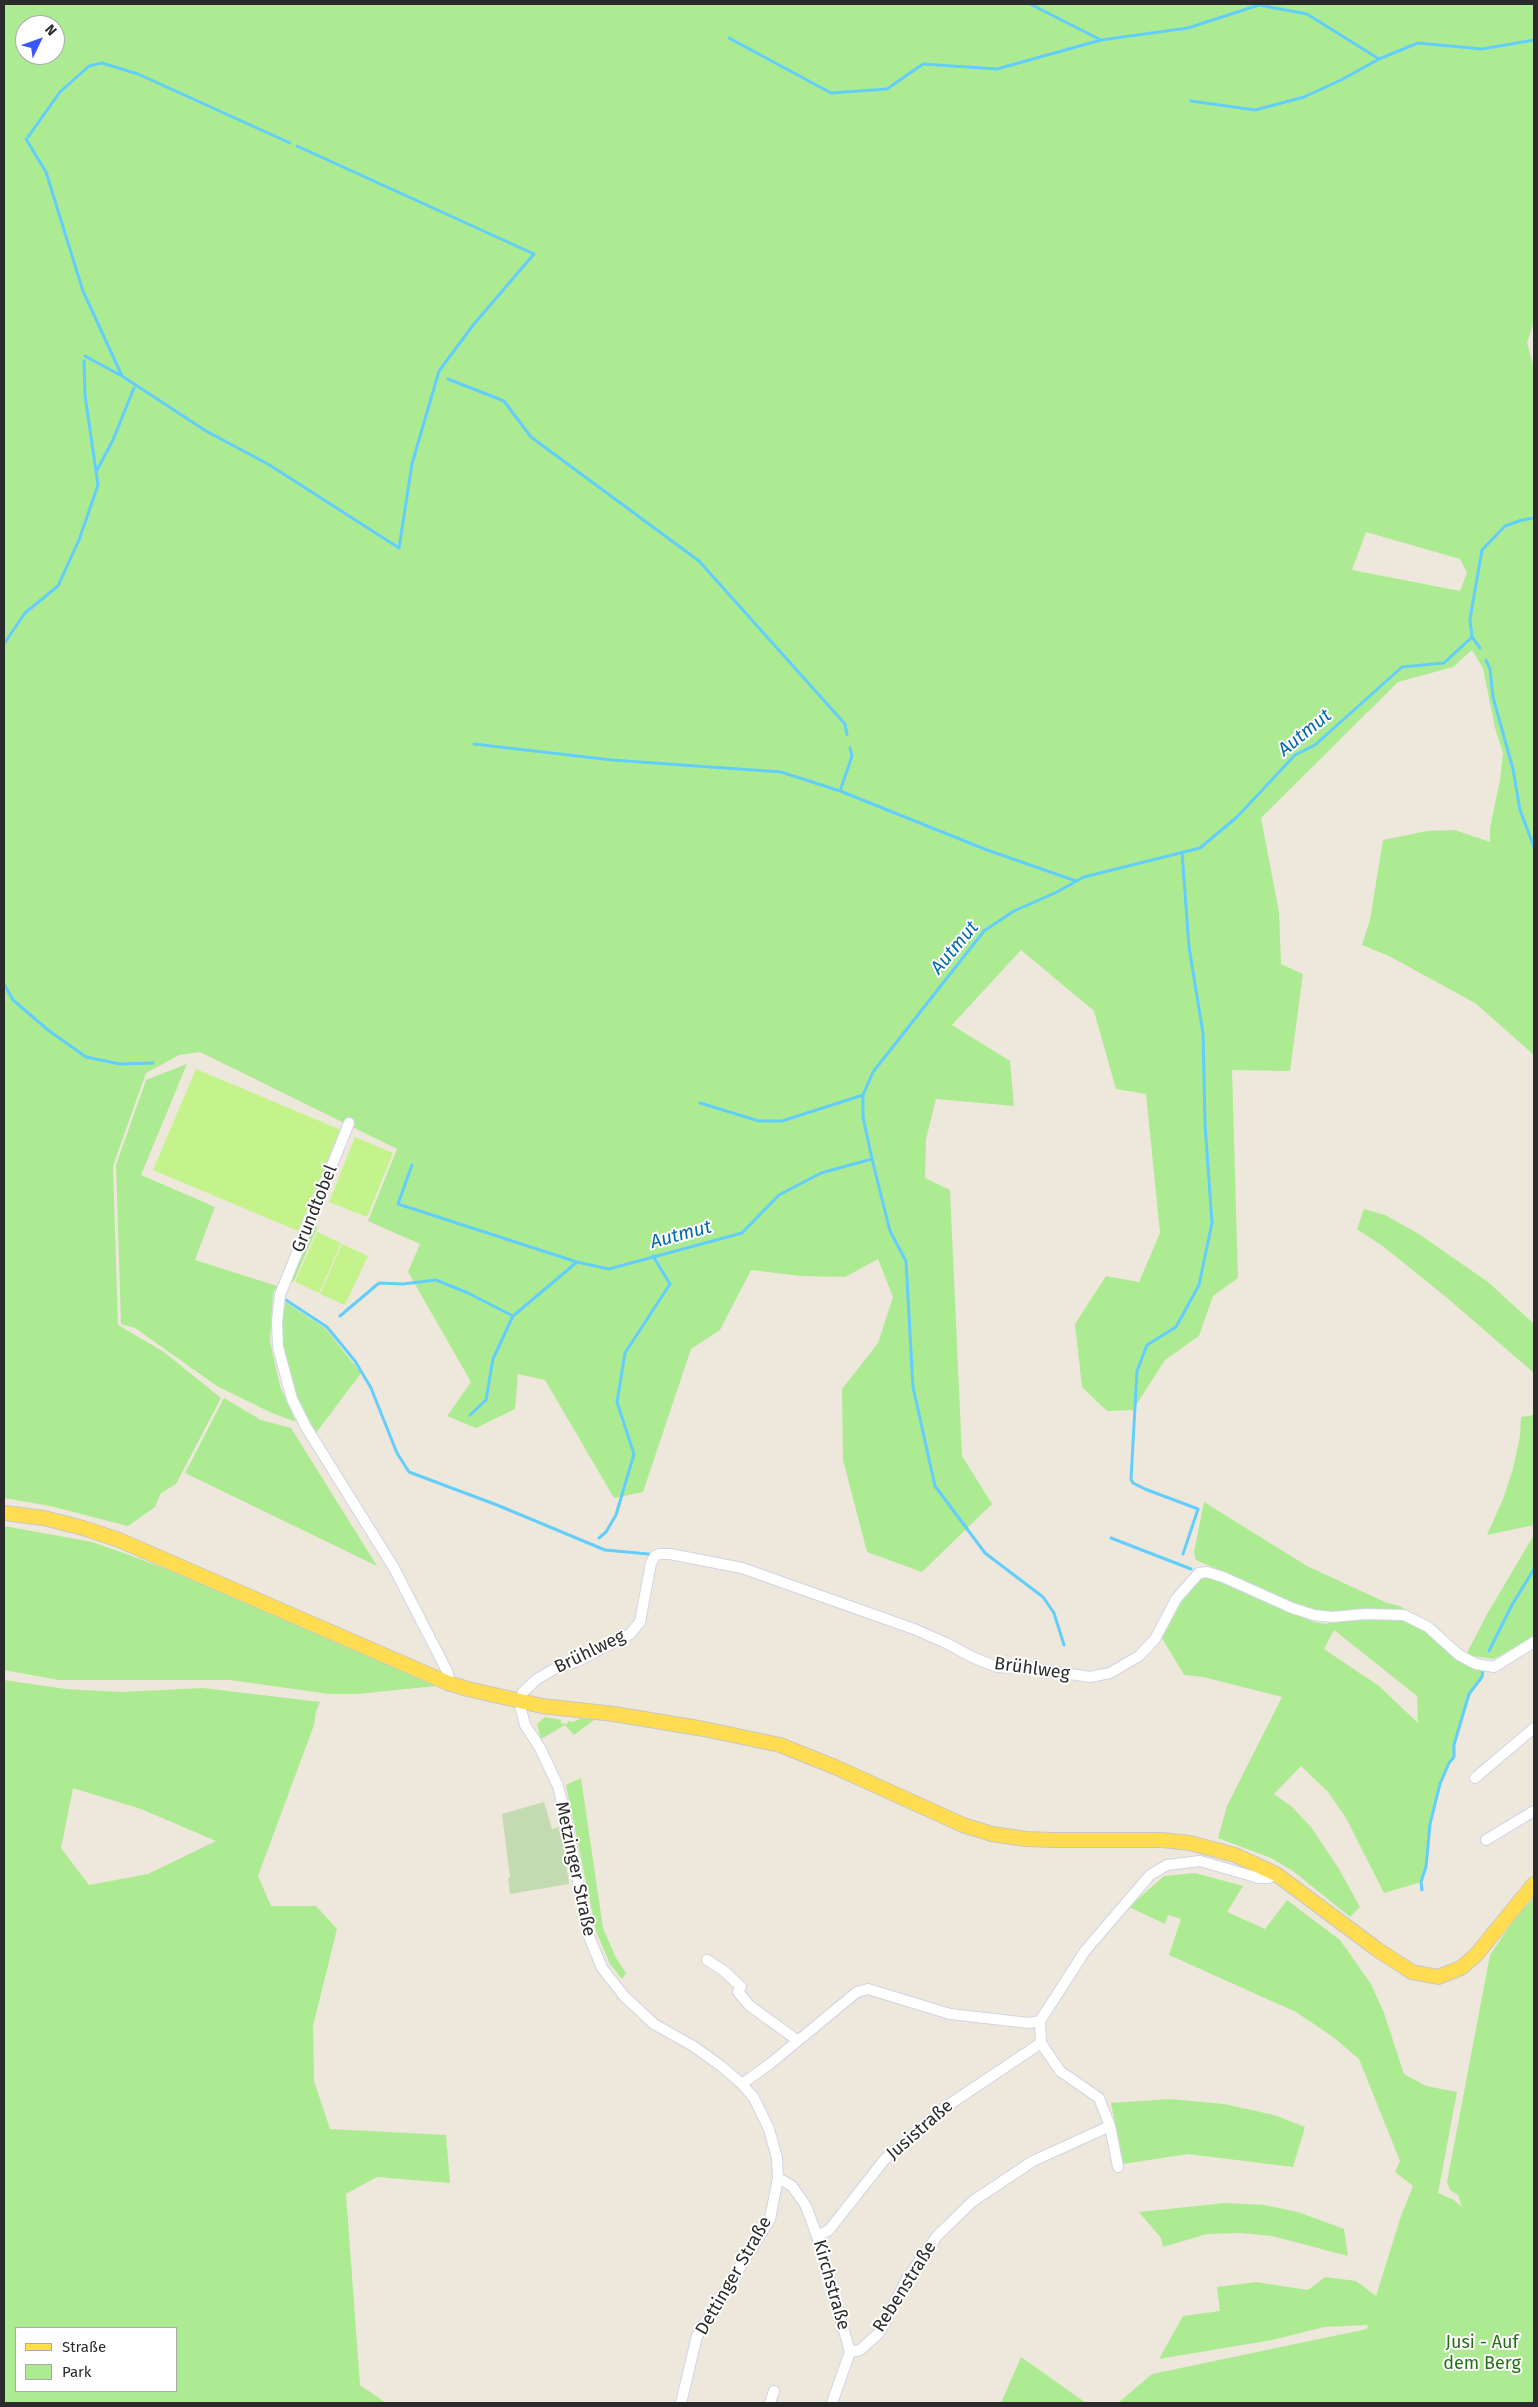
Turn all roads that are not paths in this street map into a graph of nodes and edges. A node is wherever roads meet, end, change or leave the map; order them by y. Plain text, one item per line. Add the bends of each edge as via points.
1 (349, 1123) dead end
2 (4, 1513) edge
3 (1534, 1642) edge
4 (448, 1683) junction
5 (519, 1702) junction
6 (1534, 1728) edge
7 (1475, 1778) dead end
8 (1534, 1811) edge
9 (1486, 1840) dead end
10 (1276, 1874) junction
11 (1534, 1884) edge
12 (707, 1960) dead end
13 (1040, 2021) junction
14 (798, 2040) junction
15 (1041, 2044) junction
16 (742, 2084) junction
17 (1110, 2126) junction
18 (1118, 2166) dead end
19 (778, 2178) junction
20 (817, 2236) junction
21 (850, 2352) junction
22 (774, 2391) dead end
23 (681, 2403) edge
24 (770, 2403) edge
25 (832, 2403) edge

1 - 4 street, Grundtobel via 280,1295 278,1347 292,1399 306,1427 394,1568 448,1671
2 - 4 main road via 44,1518 119,1540
3 - 5 street, Brühlweg via 1494,1667 1476,1664 1459,1655 1428,1627 1404,1615 1314,1615 1207,1572 1199,1573 1176,1599 1155,1639 1139,1656 1110,1673 1090,1677 997,1667 914,1629 742,1568 700,1558 659,1554 651,1563 640,1622 630,1634 537,1679 523,1692
4 - 5 main road
5 - 10 main road via 650,1720 780,1745 963,1825 992,1834 1026,1839 1134,1839 1190,1843 1235,1855
5 - 16 street, Metzinger Straße via 525,1725 558,1786 588,1934 602,1968 624,1996 654,2024 700,2051
6 - 7 street
8 - 9 street
10 - 11 main road via 1412,1972 1438,1977 1461,1968 1476,1955
10 - 13 street via 1259,1878 1200,1861 1167,1866 1150,1875 1084,1951
12 - 14 street via 740,1987 738,1992 750,2006
13 - 14 street via 1029,2023 950,2014 868,1989 857,1992
13 - 15 street
14 - 16 street
15 - 17 street via 1060,2071 1099,2098
15 - 20 street, Jusistraße via 950,2103 930,2120 885,2159 829,2230
16 - 19 street, Metzinger Straße via 754,2098 769,2129 777,2158
17 - 18 street
17 - 21 street, Rebenstraße via 1033,2161 973,2201 937,2236 907,2279 879,2333 860,2350
19 - 20 street, Kirchstraße via 792,2186 806,2206
19 - 23 street, Dettinger Straße via 770,2219 697,2336
20 - 21 street, Kirchstraße
21 - 25 street, Kirchstraße
22 - 24 street

